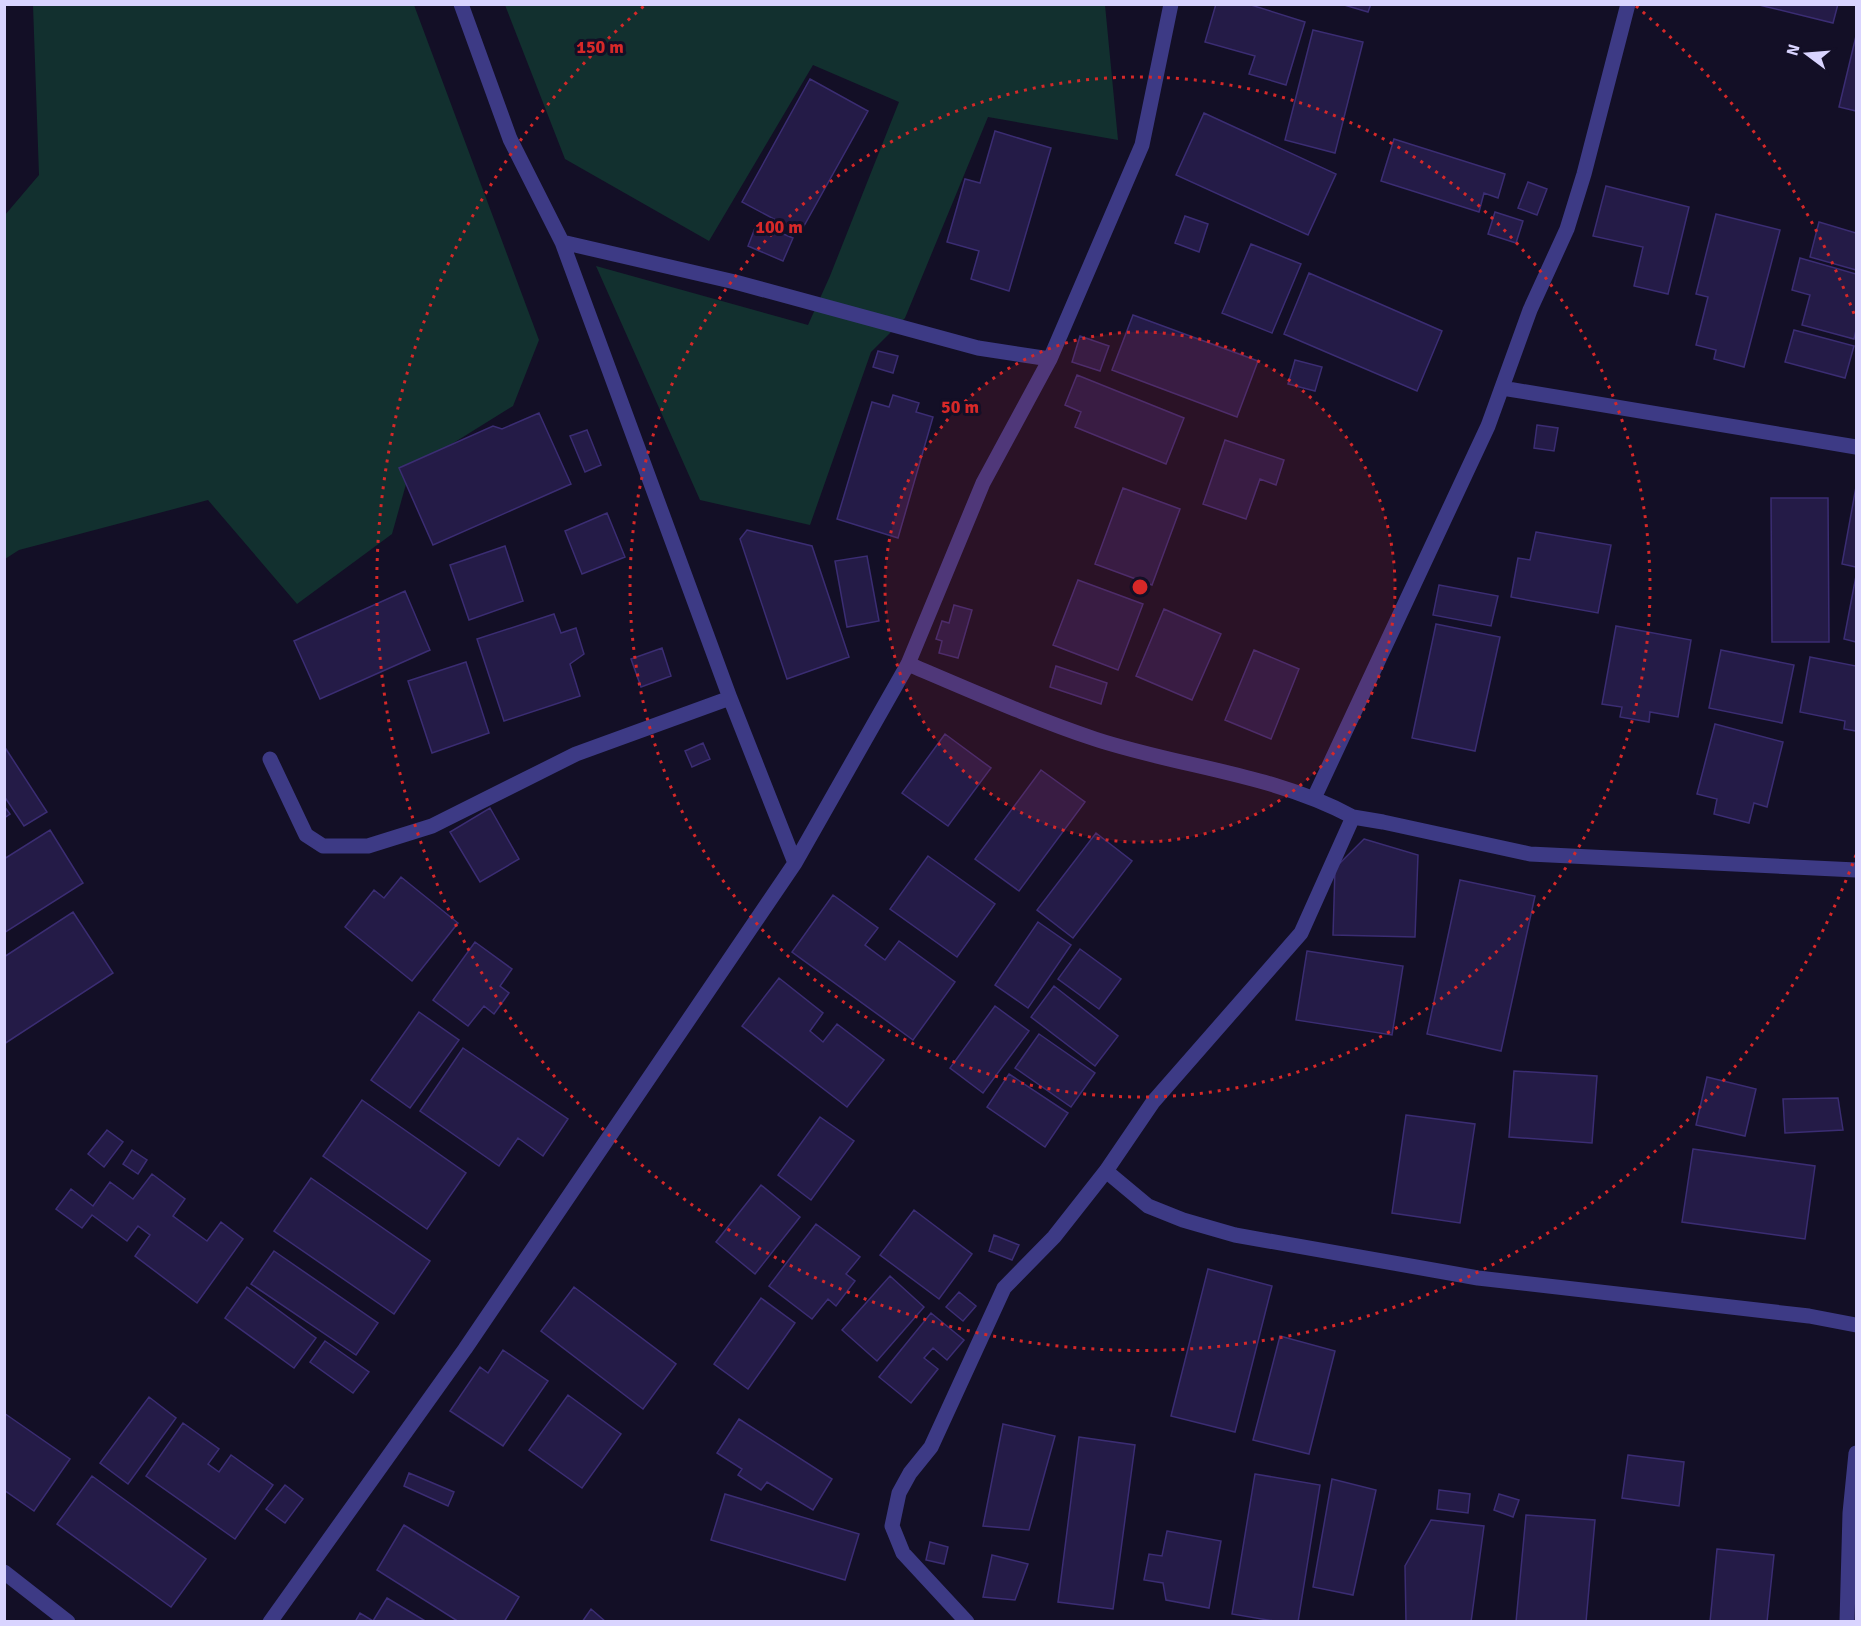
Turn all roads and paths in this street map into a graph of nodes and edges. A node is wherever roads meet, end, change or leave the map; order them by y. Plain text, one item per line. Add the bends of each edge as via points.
1 (461, 4) edge
2 (1171, 4) edge
3 (1628, 4) edge
4 (562, 242) junction
5 (1050, 359) junction
6 (1502, 388) junction
7 (1857, 447) edge
8 (908, 664) junction
9 (730, 698) junction
10 (270, 759) dead end
11 (1314, 798) junction
12 (1353, 818) junction
13 (795, 863) junction
14 (1857, 870) edge
15 (1106, 1171) junction
16 (1857, 1325) edge
17 (1857, 1453) edge
18 (4, 1572) edge
19 (68, 1622) edge
20 (270, 1622) edge
21 (967, 1622) edge
22 (1847, 1622) edge

1 - 4 street via 510,139
2 - 5 street via 1142,145
3 - 6 street via 1567,229 1530,310
4 - 5 street via 735,282 978,348
4 - 9 street
5 - 8 street via 982,483
6 - 7 street
6 - 11 street via 1488,426
8 - 11 street via 1095,739
8 - 13 street
9 - 10 street via 576,754 432,826 368,846 323,846 306,835
9 - 13 street
11 - 12 street
12 - 14 street via 1530,854
12 - 15 street via 1301,933 1153,1102
13 - 20 street via 465,1349
15 - 16 street via 1148,1206 1235,1235 1478,1278
15 - 21 street via 1054,1237 1004,1288 931,1447 898,1493 892,1526 903,1553
17 - 22 street via 1850,1513
18 - 19 street

